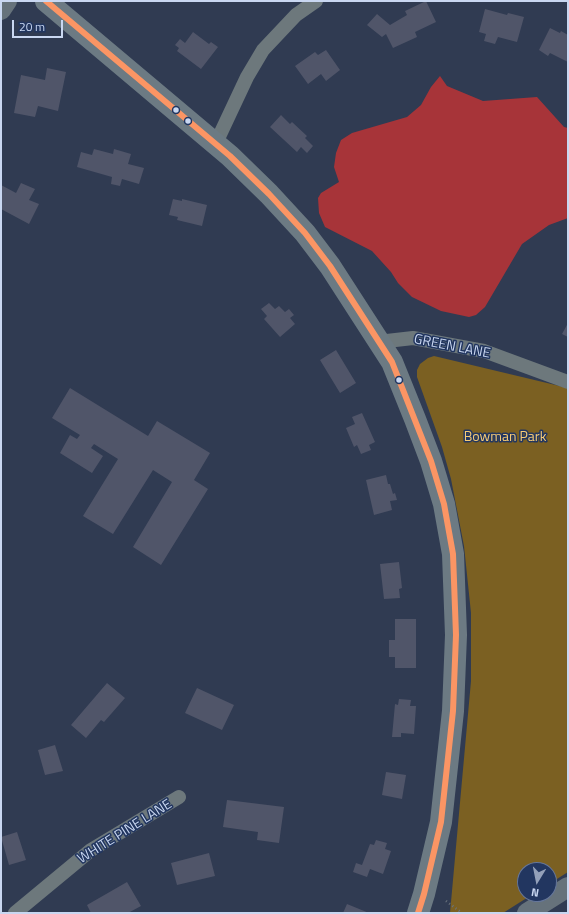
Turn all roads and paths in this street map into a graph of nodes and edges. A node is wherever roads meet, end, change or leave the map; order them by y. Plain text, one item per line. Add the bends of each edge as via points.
1 (7, 1) edge
2 (46, 1) edge
3 (316, 1) edge
4 (1, 10) edge
5 (216, 143) junction
6 (378, 342) junction
7 (568, 382) edge
8 (179, 797) dead end
9 (568, 887) edge
10 (429, 905) edge
11 (15, 913) edge
12 (462, 913) edge
13 (527, 913) edge

1 - 4 street
2 - 5 main road
3 - 5 street via 296,15 263,50 247,77
5 - 6 main road via 305,233 330,266
6 - 7 street, GREEN LANE via 413,338 484,351
6 - 10 main road via 392,362 431,461 444,504 453,554 456,635 453,711
8 - 11 street, WHITE PINE LANE via 91,850
9 - 13 street
10 - 12 path

